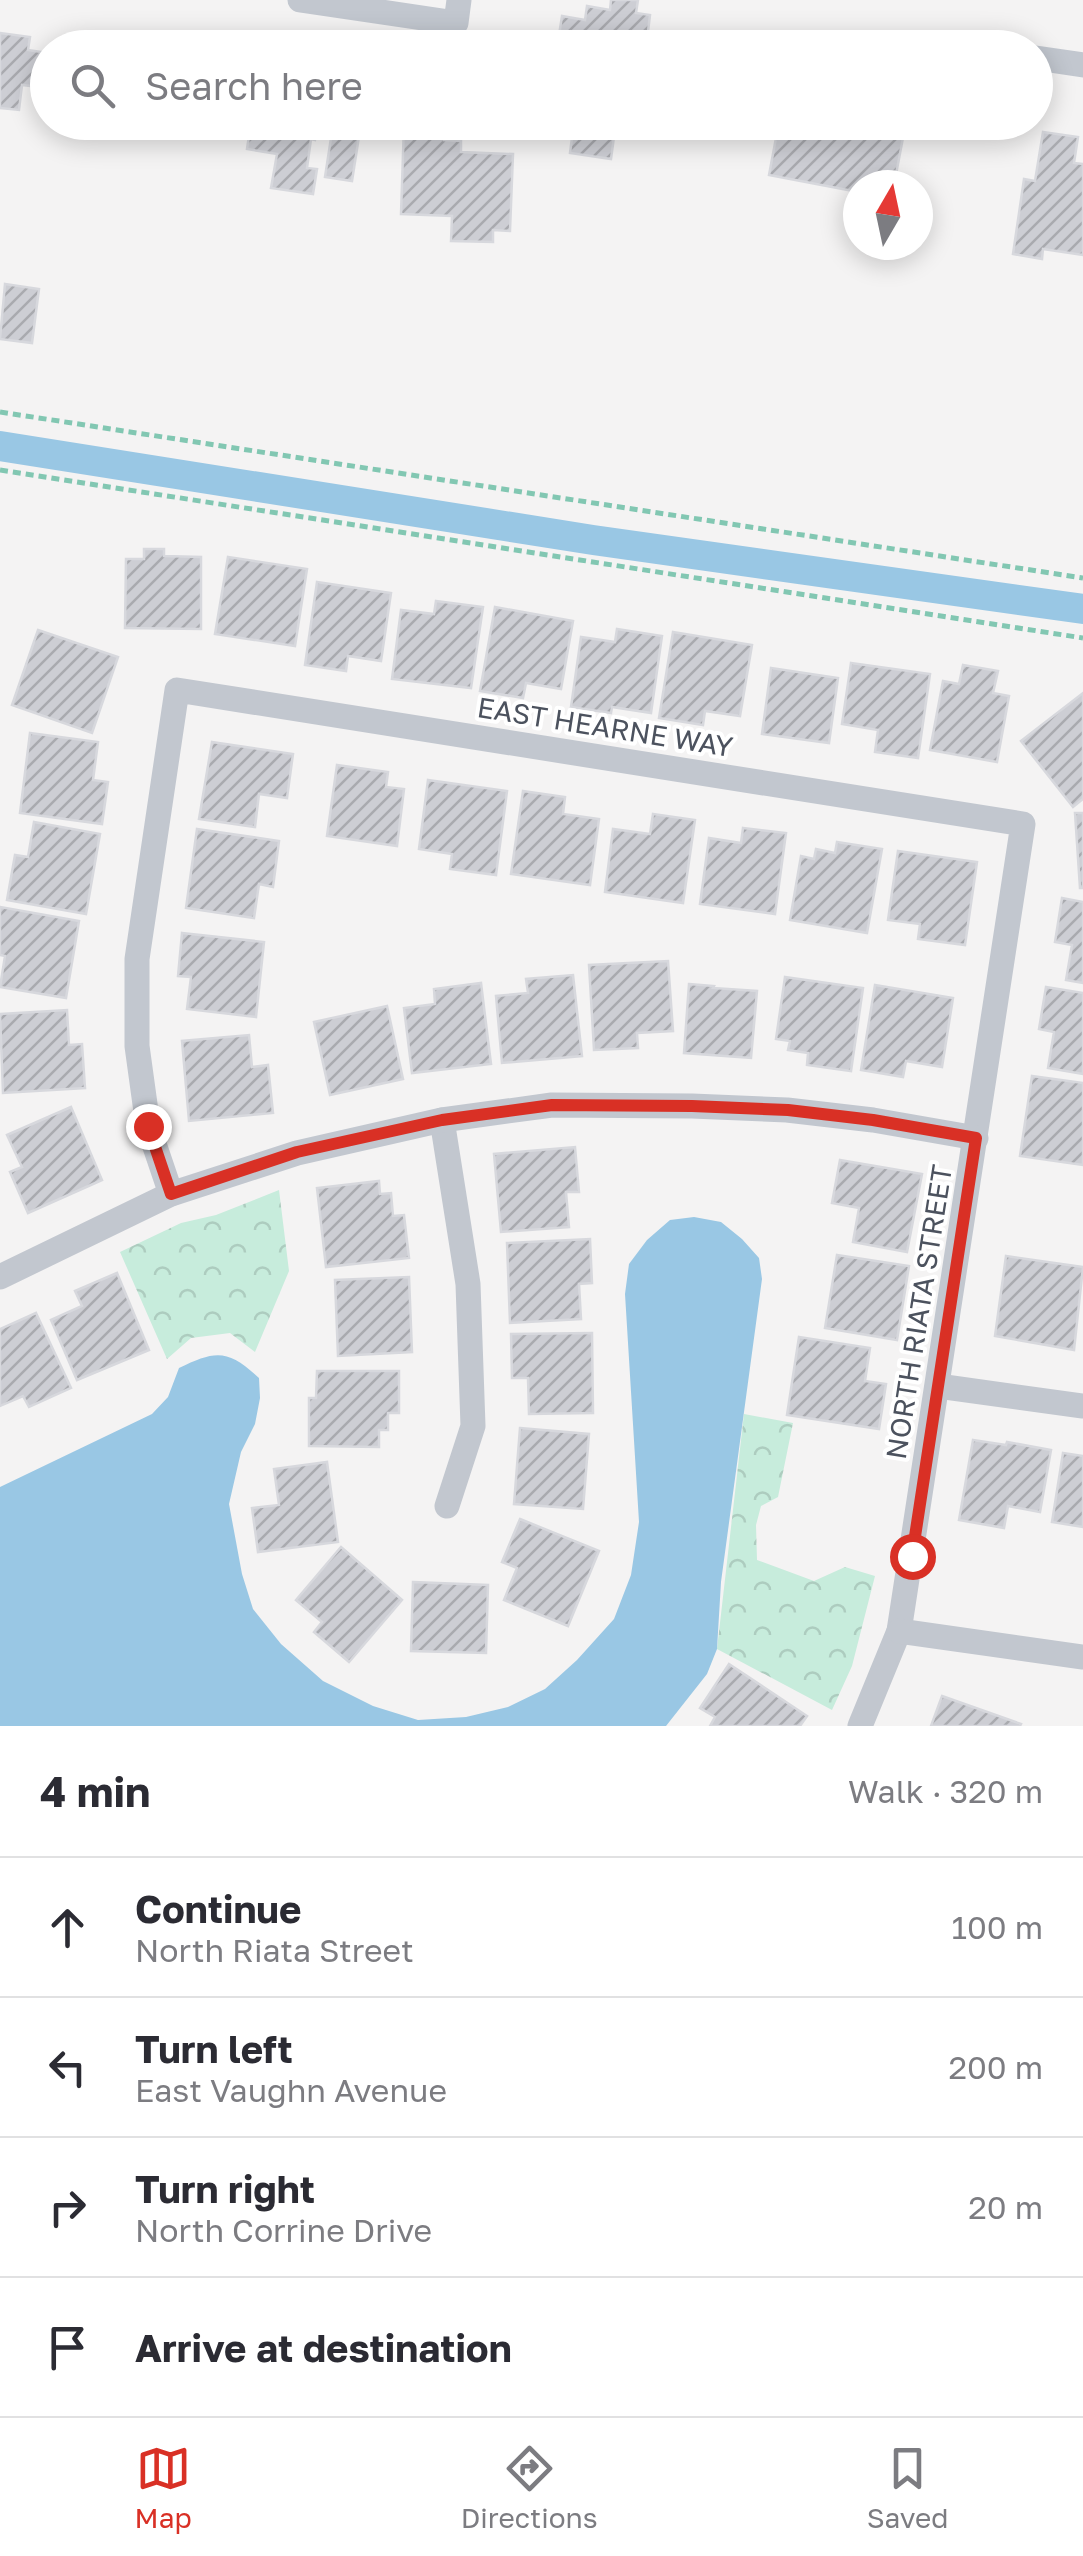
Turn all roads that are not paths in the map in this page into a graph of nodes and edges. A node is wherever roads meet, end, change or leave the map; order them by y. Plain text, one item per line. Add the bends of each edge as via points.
1 (300, 0) edge
2 (458, 12) edge
3 (1053, 61) edge
4 (1083, 66) edge
5 (1023, 824) joint
6 (442, 1120) junction
7 (976, 1138) junction
8 (171, 1194) junction
9 (0, 1277) edge
10 (938, 1386) junction
11 (1083, 1406) edge
12 (447, 1506) dead end
13 (899, 1631) junction
14 (1083, 1656) edge
15 (860, 1726) edge

1 - 2 street
3 - 4 street
5 - 7 street, NORTH RIATA STREET
5 - 8 street, EAST HEARNE WAY via 177,690 137,958 136,1046 148,1126
6 - 7 street via 552,1105 692,1106 788,1110
6 - 8 street via 297,1152
6 - 12 street via 468,1284 473,1426
7 - 10 street, NORTH RIATA STREET
8 - 9 street
10 - 11 street
10 - 13 street, NORTH RIATA STREET
13 - 14 street
13 - 15 street, NORTH RIATA STREET

